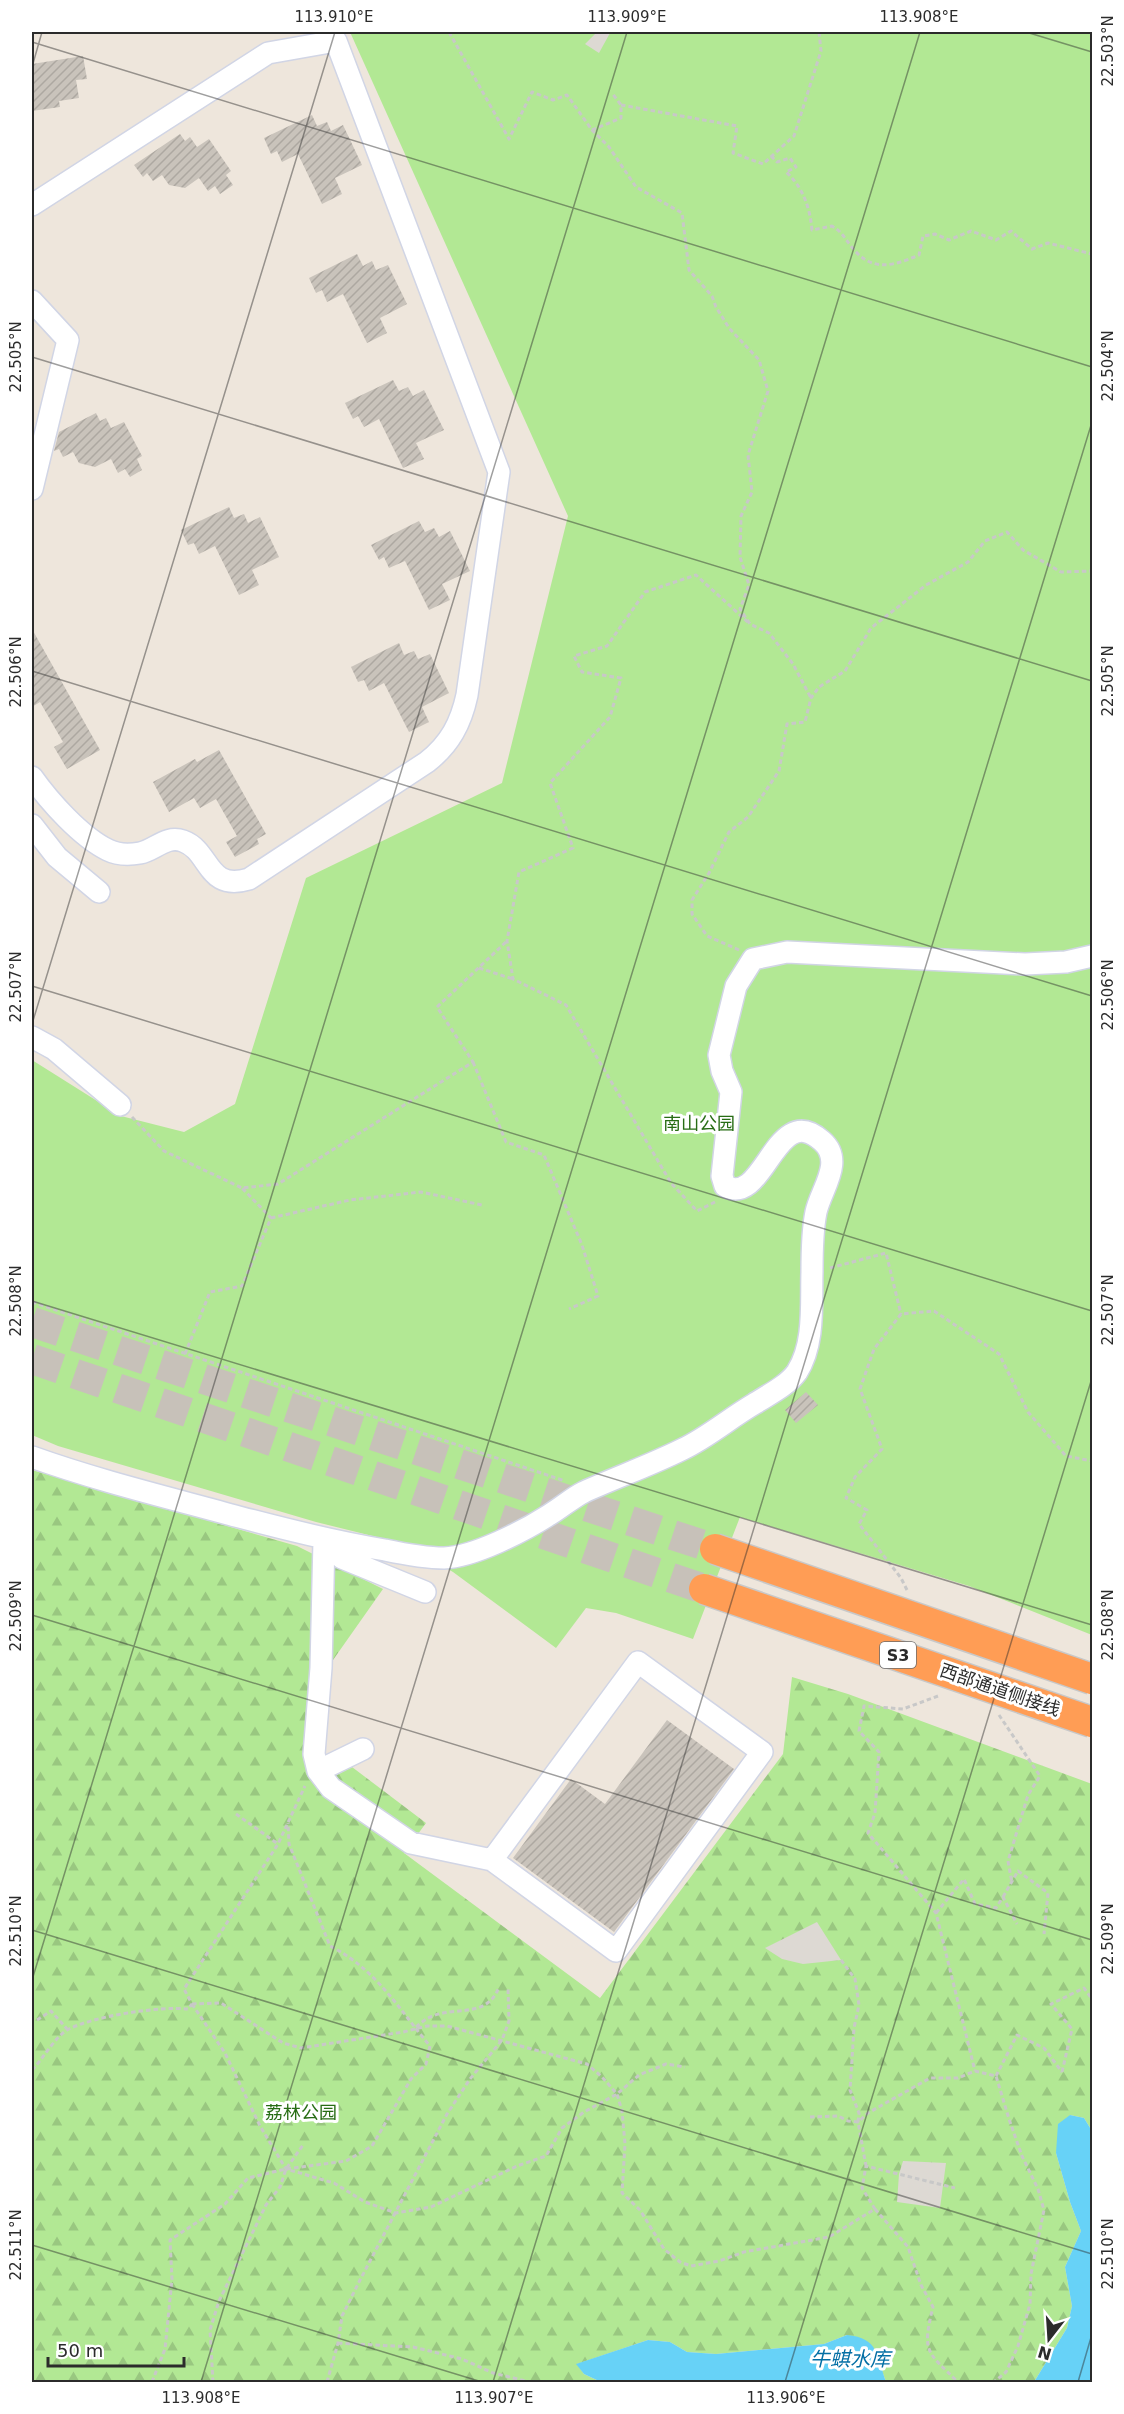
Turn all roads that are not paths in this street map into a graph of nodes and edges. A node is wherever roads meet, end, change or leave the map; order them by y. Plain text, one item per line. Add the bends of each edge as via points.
1 (32, 205) edge
2 (32, 301) edge
3 (32, 489) edge
4 (32, 777) edge
5 (32, 825) edge
6 (99, 892) dead end
7 (1092, 956) edge
8 (32, 1037) edge
9 (120, 1105) road end
10 (32, 1457) edge
11 (324, 1540) junction
12 (715, 1549) tunnel mouth
13 (704, 1589) tunnel mouth
14 (425, 1592) dead end
15 (1092, 1679) edge
16 (1092, 1722) edge
17 (363, 1749) dead end
18 (318, 1771) junction
19 (492, 1860) junction

1 - 4 street via 268,53 336,41 499,472 467,695 450,740 428,762 249,879 232,882 216,876 192,846 182,840 169,839 143,852 125,855 108,850 69,820
2 - 3 street via 68,340
5 - 6 street via 57,857
7 - 11 street via 1025,964 787,952 753,959 736,986 719,1055 731,1092 722,1176 725,1185 741,1189 754,1181 770,1155 789,1135 803,1132 816,1136 833,1156 816,1211 807,1348 796,1373 686,1448 581,1494 546,1517 478,1551 446,1558 417,1556
8 - 9 street via 54,1049
10 - 11 street
11 - 14 street via 342,1558
11 - 18 street via 314,1754
12 - 15 highway, S3, bridge
13 - 16 highway, 西部通道侧接线 / S3, bridge
17 - 18 street
18 - 19 street via 331,1788 411,1843
19 - 19 street via 616,1951 762,1752 638,1662

